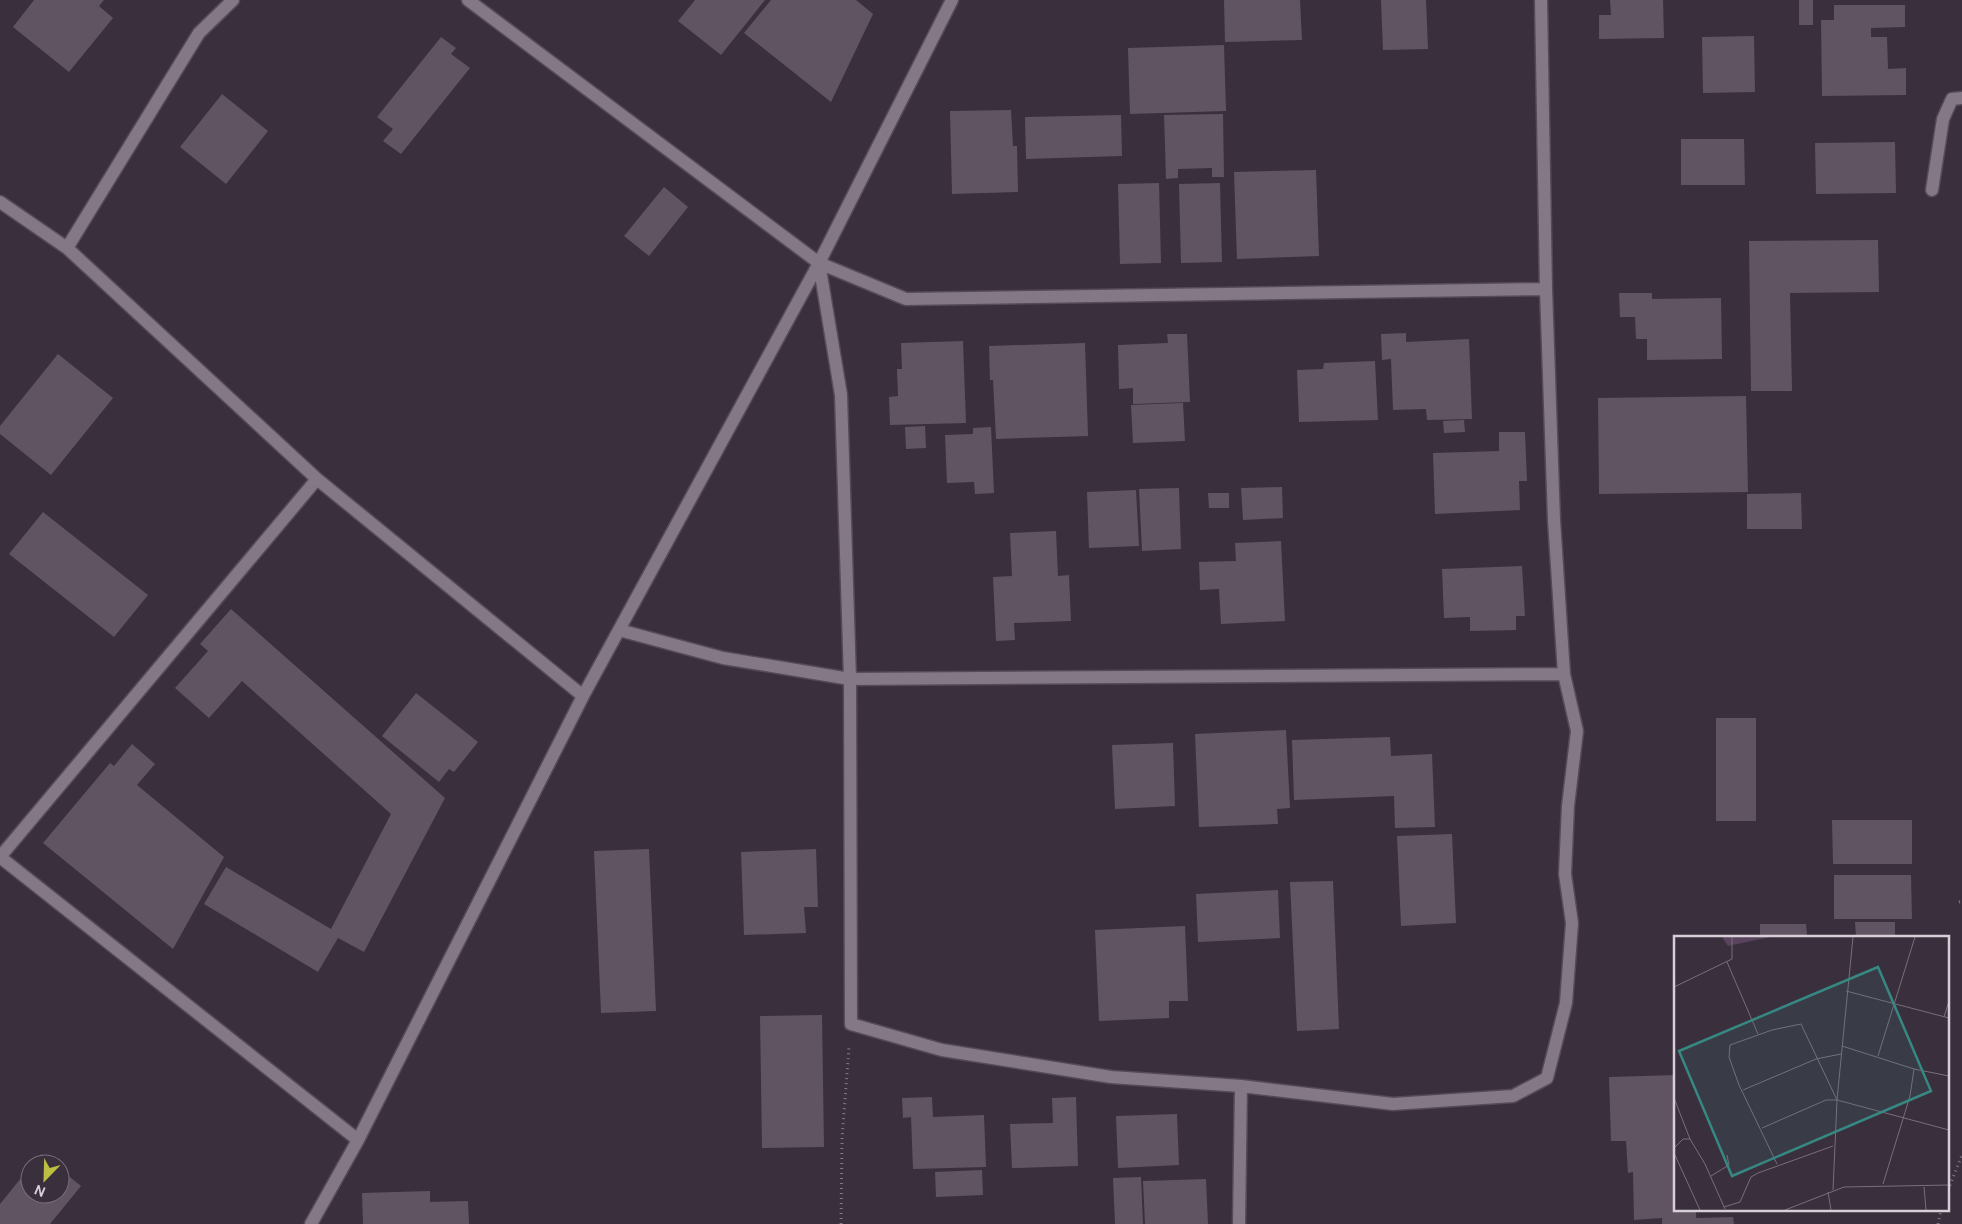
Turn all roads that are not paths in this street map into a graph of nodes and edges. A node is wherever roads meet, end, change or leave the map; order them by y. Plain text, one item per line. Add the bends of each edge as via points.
1 (232, 0) edge
2 (468, 0) edge
3 (952, 0) edge
4 (1542, 0) edge
5 (1962, 98) edge
6 (1932, 190) dead end
7 (0, 202) edge
8 (67, 248) junction
9 (819, 263) junction
10 (1546, 290) junction
11 (317, 479) junction
12 (619, 630) junction
13 (1564, 674) junction
14 (850, 679) junction
15 (583, 696) junction
16 (0, 857) edge
17 (1240, 1086) junction
18 (358, 1140) junction
19 (311, 1224) edge
20 (1239, 1224) edge

1 - 8 street via 199,33
2 - 9 street
3 - 9 street
4 - 10 street
5 - 6 street via 1952,100 1943,119
7 - 8 street
8 - 11 street
9 - 10 street via 906,299
9 - 12 street
9 - 14 street via 841,395
10 - 13 street via 1554,520
11 - 15 street
11 - 16 street
12 - 14 street via 723,658
12 - 15 street
13 - 14 street
13 - 17 street via 1577,730 1568,806 1565,874 1572,923 1566,1003 1547,1078 1513,1096 1393,1104
14 - 17 street via 851,1024 942,1050 1102,1075
15 - 18 street
16 - 18 street
17 - 20 street
18 - 19 street

